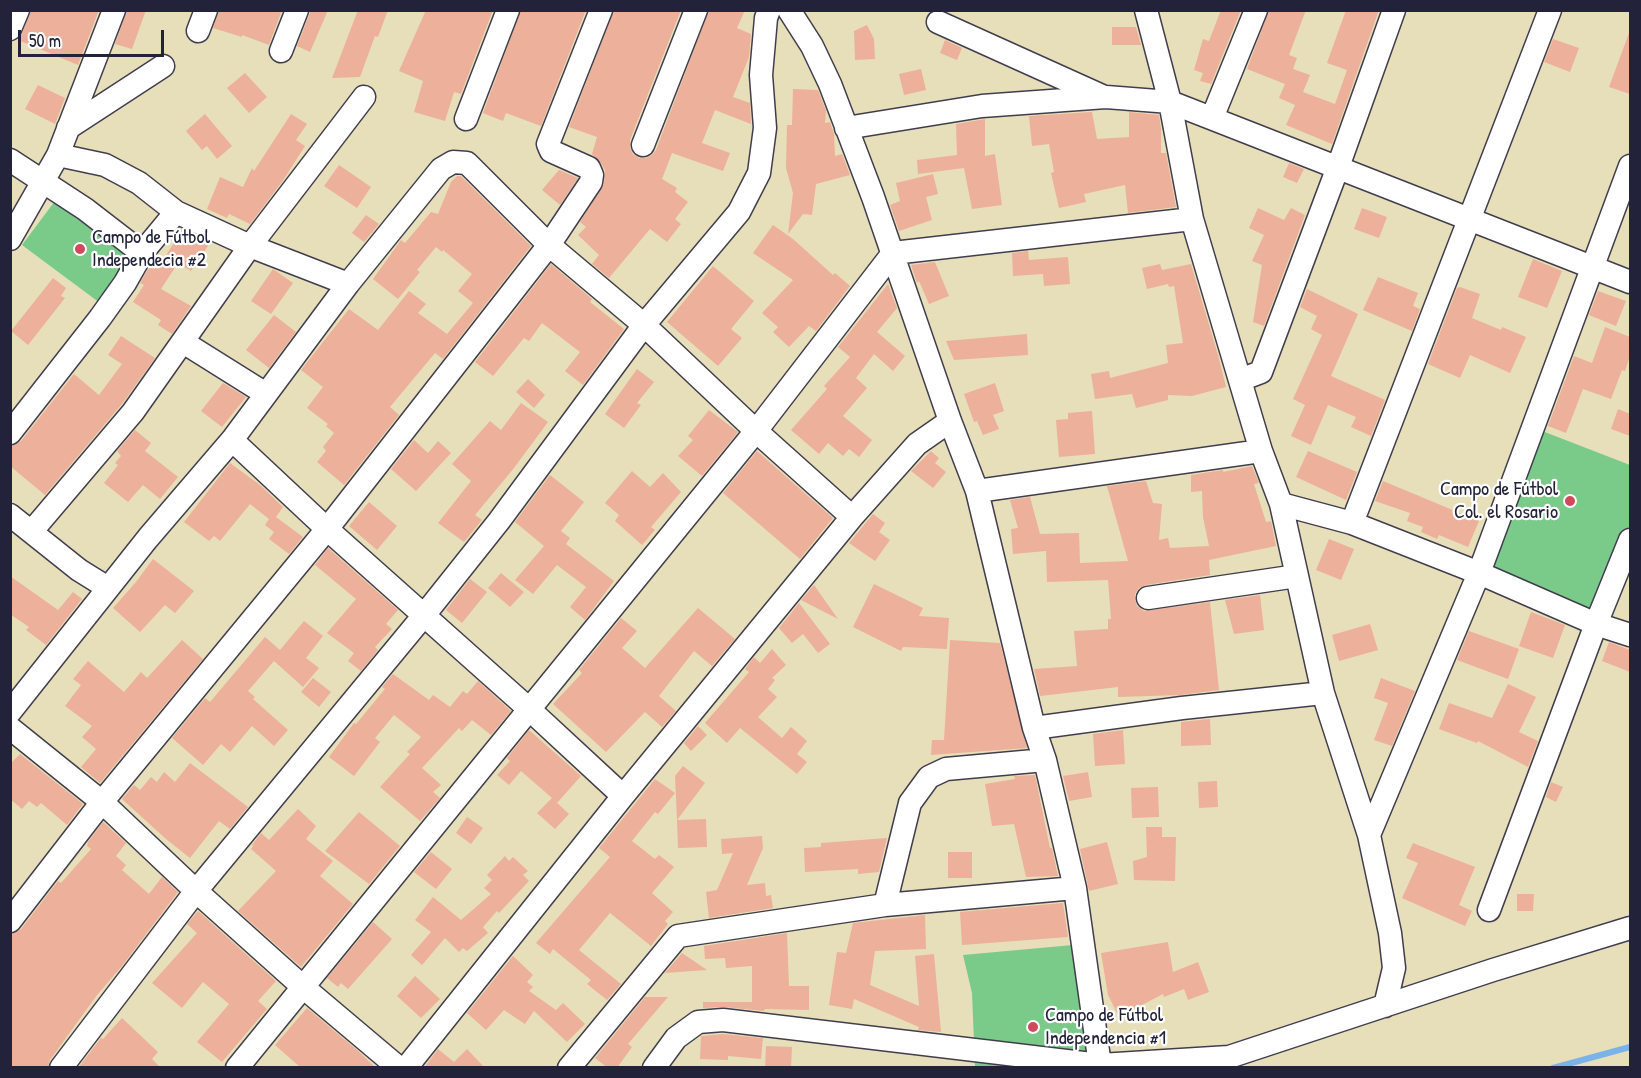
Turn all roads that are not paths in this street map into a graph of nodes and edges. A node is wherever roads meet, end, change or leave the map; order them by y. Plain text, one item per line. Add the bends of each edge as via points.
1 (18, 10) edge
2 (114, 10) edge
3 (297, 10) edge
4 (508, 10) edge
5 (601, 10) edge
6 (696, 10) edge
7 (769, 10) edge
8 (789, 10) edge
9 (1146, 10) edge
10 (1256, 10) edge
11 (1394, 10) edge
12 (1550, 10) edge
13 (938, 22) dead end
14 (10, 29) edge
15 (281, 51) dead end
16 (164, 66) dead end
17 (364, 97) dead end
18 (1106, 98) junction
19 (1170, 102) junction
20 (1212, 117) junction
21 (466, 119) dead end
22 (846, 128) junction
23 (68, 129) junction
24 (643, 145) dead end
25 (58, 155) junction
26 (10, 160) edge
27 (1630, 166) edge
28 (1338, 167) junction
29 (44, 182) junction
30 (176, 212) junction
31 (1192, 219) junction
32 (1469, 219) junction
33 (10, 239) edge
34 (549, 245) junction
35 (250, 246) junction
36 (142, 253) junction
37 (893, 253) junction
38 (1594, 268) junction
39 (1630, 282) edge
40 (348, 284) junction
41 (644, 325) junction
42 (183, 342) junction
43 (1240, 380) junction
44 (266, 394) junction
45 (950, 421) junction
46 (756, 431) junction
47 (10, 432) edge
48 (232, 440) junction
49 (1262, 451) junction
50 (977, 491) junction
51 (1281, 504) junction
52 (10, 515) edge
53 (852, 517) junction
54 (1352, 523) junction
55 (327, 529) junction
56 (32, 531) junction
57 (1630, 540) edge
58 (1479, 573) junction
59 (1298, 576) junction
60 (108, 588) junction
61 (1148, 597) dead end
62 (425, 614) junction
63 (1596, 624) junction
64 (1630, 635) edge
65 (1323, 693) junction
66 (530, 709) junction
67 (10, 712) edge
68 (10, 728) edge
69 (1034, 728) junction
70 (1045, 760) junction
71 (623, 796) junction
72 (102, 802) junction
73 (1369, 835) junction
74 (1076, 888) junction
75 (196, 891) junction
76 (885, 904) junction
77 (1489, 910) dead end
78 (10, 921) edge
79 (1630, 928) edge
80 (303, 987) junction
81 (1385, 1006) junction
82 (1229, 1057) junction
83 (1098, 1066) edge
84 (61, 1068) edge
85 (237, 1068) edge
86 (399, 1068) edge
87 (406, 1068) edge
88 (569, 1068) edge
89 (654, 1068) edge
90 (1209, 1068) edge

1 - 14 street
2 - 23 street
3 - 15 street
4 - 21 street
5 - 34 street via 548,144 551,151 589,168 591,182
6 - 24 street
7 - 41 street via 761,75 765,128 759,173 739,212
8 - 22 street via 812,46
9 - 19 street
10 - 20 street
11 - 28 street
12 - 32 street
13 - 18 street
16 - 23 street
17 - 35 street
18 - 19 street
18 - 22 street via 982,106
19 - 20 street
19 - 31 street
20 - 28 street
22 - 37 street
23 - 25 street
25 - 29 street
25 - 30 street via 105,165 139,183
26 - 29 street
27 - 38 street
28 - 32 street
28 - 43 street via 1261,372
29 - 33 street
29 - 36 street
30 - 35 street
30 - 36 street
31 - 37 street
31 - 43 street
32 - 38 street
32 - 54 street
34 - 40 street via 467,163 453,162 441,170
34 - 41 street
34 - 55 street
35 - 40 street
35 - 42 street
36 - 47 street via 100,318
37 - 45 street
37 - 46 street
38 - 39 street
38 - 58 street
40 - 44 street
41 - 46 street
41 - 62 street
42 - 44 street
42 - 56 street via 133,412
43 - 49 street
44 - 48 street
45 - 50 street
45 - 53 street via 917,444
46 - 53 street
46 - 66 street
48 - 55 street
48 - 60 street
49 - 50 street
49 - 51 street
50 - 69 street
51 - 54 street
51 - 59 street
52 - 56 street
53 - 71 street
54 - 58 street
55 - 62 street
55 - 72 street
56 - 60 street
57 - 63 street
58 - 63 street
58 - 73 street
59 - 61 street
59 - 65 street
60 - 67 street
62 - 66 street
62 - 75 street
63 - 64 street
63 - 77 street
65 - 69 street
65 - 73 street
66 - 71 street
66 - 80 street
68 - 72 street
69 - 70 street
70 - 74 street
70 - 76 street via 946,769 929,777 910,803
71 - 87 street
72 - 75 street
72 - 78 street
73 - 81 street via 1394,968
74 - 76 street
74 - 83 street
75 - 80 street
75 - 84 street
76 - 88 street via 678,936
79 - 81 street
80 - 85 street
80 - 86 street
81 - 82 street
82 - 83 street
82 - 90 street
83 - 89 street via 723,1020 698,1022 676,1038

